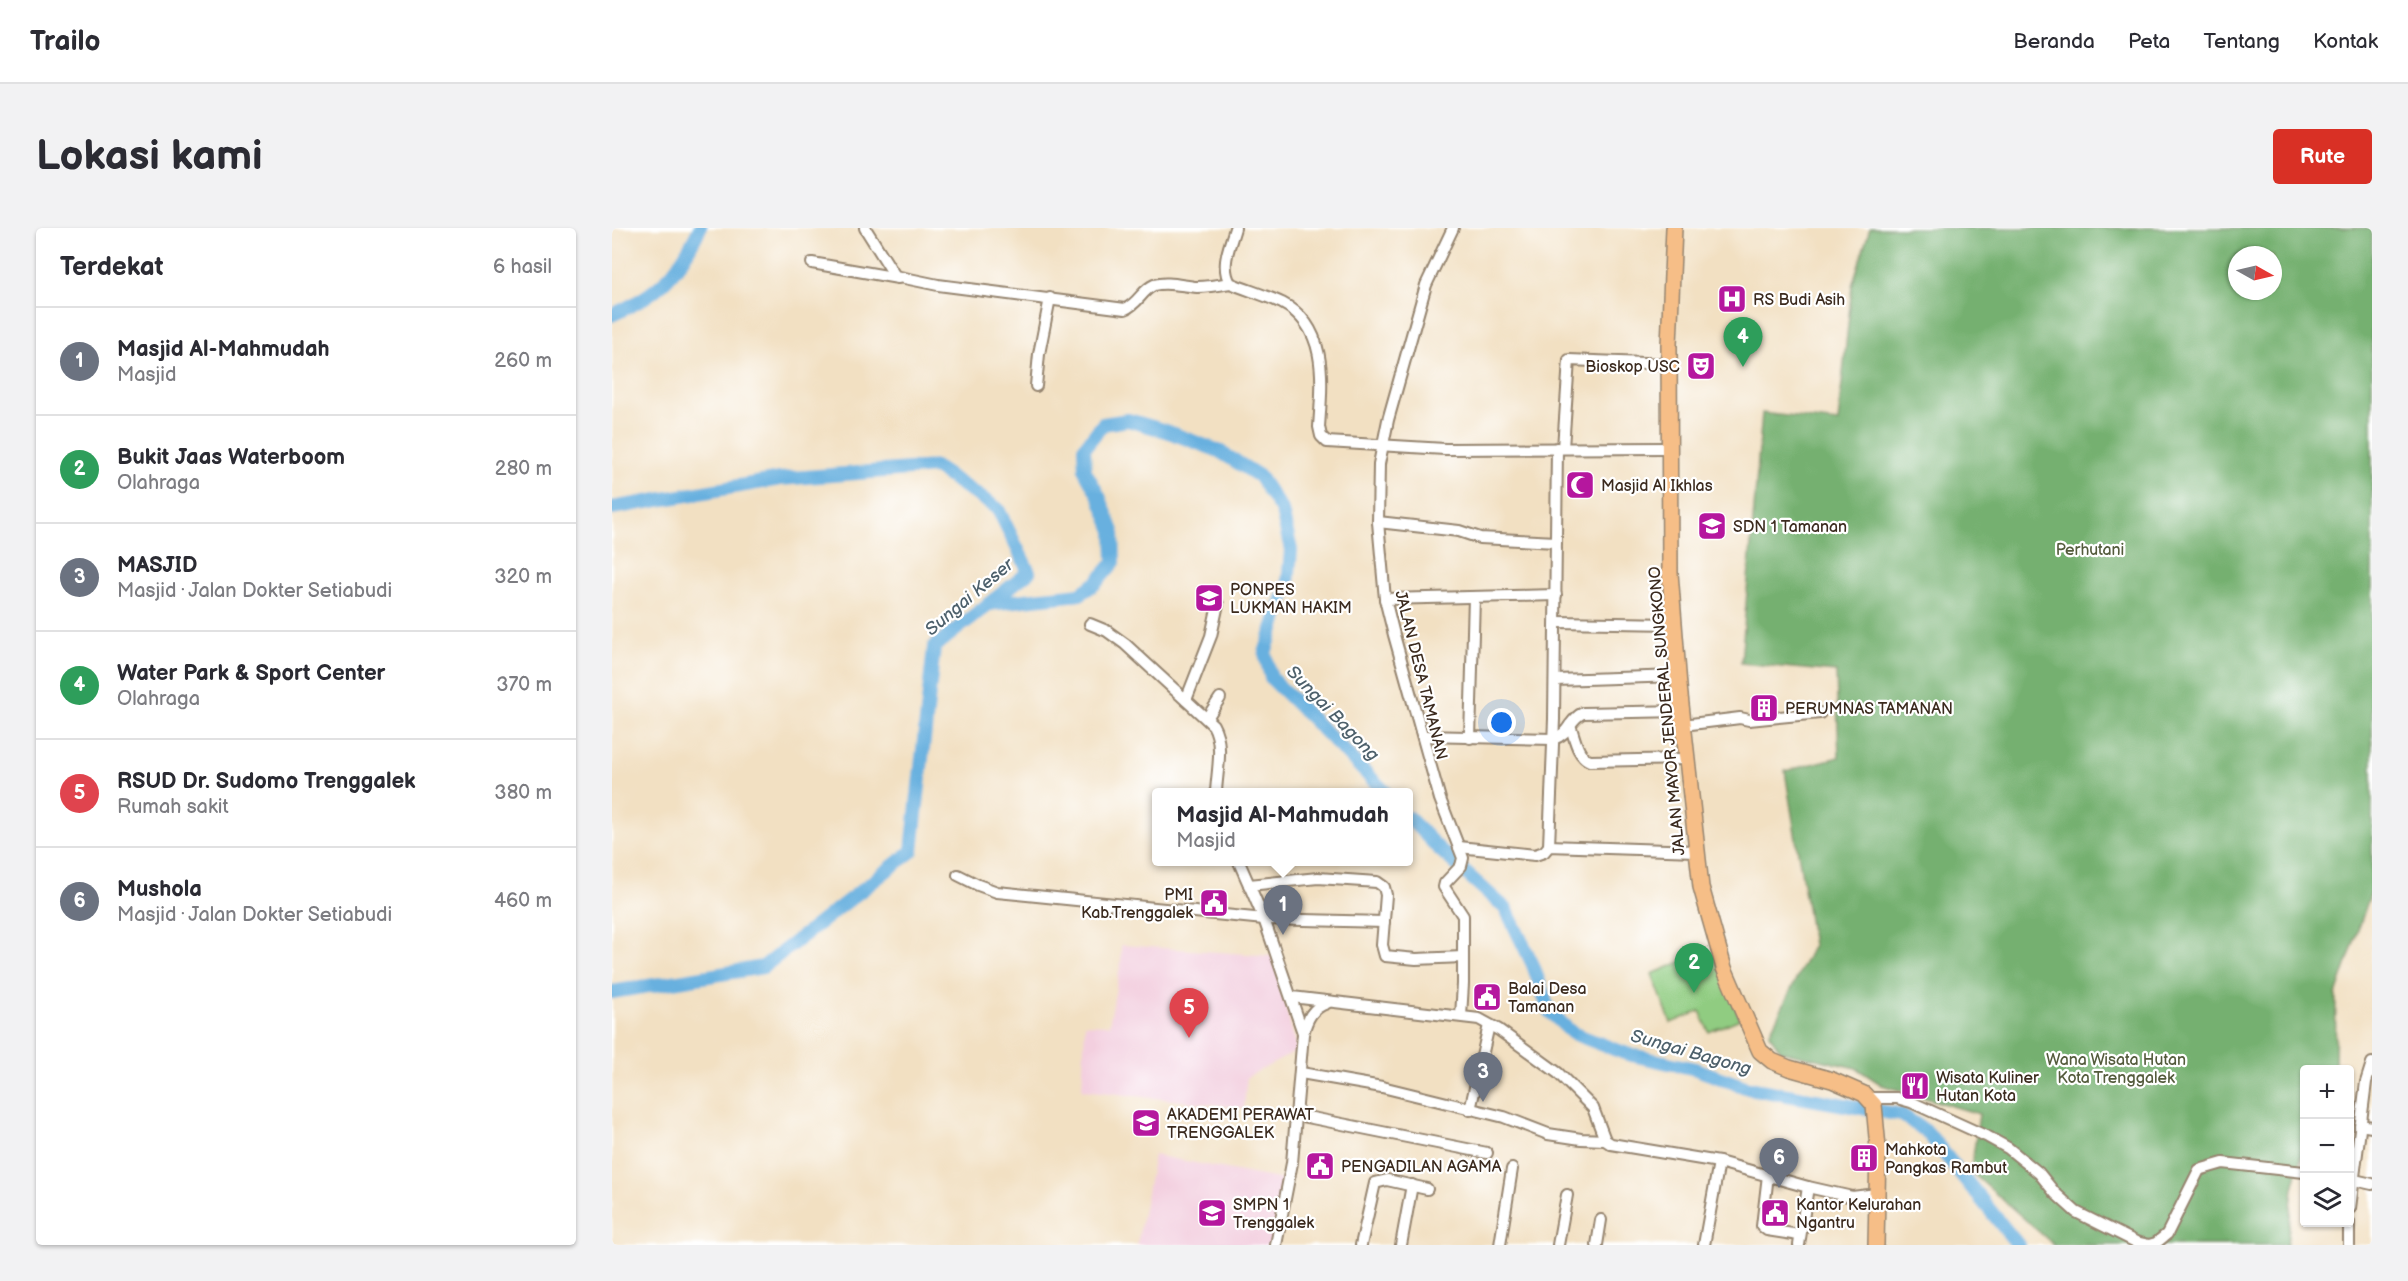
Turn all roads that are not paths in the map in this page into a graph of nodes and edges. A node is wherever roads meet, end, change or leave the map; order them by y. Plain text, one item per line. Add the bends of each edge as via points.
1 (865, 228) edge
2 (1235, 228) edge
3 (1453, 228) edge
4 (1674, 228) edge
5 (812, 263) dead end
6 (898, 278) junction
7 (1230, 283) junction
8 (1050, 298) junction
9 (1669, 364) junction
10 (1036, 386) dead end
11 (1383, 446) junction
12 (1560, 448) junction
13 (1668, 448) junction
14 (1378, 522) junction
15 (1556, 542) junction
16 (1556, 595) junction
17 (1474, 597) junction
18 (1385, 598) junction
19 (1218, 604) dead end
20 (1556, 622) junction
21 (1090, 624) dead end
22 (1674, 624) junction
23 (1678, 676) junction
24 (1555, 680) junction
25 (1220, 698) dead end
26 (1186, 700) junction
27 (1820, 713) dead end
28 (1207, 718) junction
29 (1682, 718) junction
30 (1570, 725) junction
31 (1423, 736) junction
32 (1470, 738) junction
33 (1553, 739) junction
34 (1686, 759) junction
35 (1216, 788) edge
36 (1549, 846) junction
37 (1459, 847) junction
38 (1696, 851) junction
39 (1241, 866) edge
40 (958, 875) dead end
41 (1249, 885) junction
42 (1264, 919) junction
43 (1384, 922) junction
44 (1463, 957) junction
45 (1292, 997) junction
46 (1328, 1003) junction
47 (1461, 1016) junction
48 (1489, 1024) junction
49 (1303, 1034) junction
50 (2372, 1063) edge
51 (1301, 1073) junction
52 (1872, 1102) junction
53 (1470, 1110) junction
54 (1297, 1115) junction
55 (2360, 1125) junction
56 (2372, 1127) edge
57 (1605, 1140) junction
58 (1486, 1153) dead end
59 (1719, 1162) junction
60 (1512, 1168) dead end
61 (2300, 1172) edge
62 (2352, 1173) edge
63 (1768, 1175) junction
64 (2354, 1181) edge
65 (2372, 1184) edge
66 (1412, 1185) junction
67 (1808, 1187) junction
68 (1427, 1189) dead end
69 (1877, 1194) junction
70 (1567, 1195) dead end
71 (1601, 1220) dead end
72 (2349, 1227) edge
73 (1799, 1240) edge
74 (1276, 1245) edge
75 (1361, 1245) edge
76 (1401, 1245) edge
77 (1500, 1245) edge
78 (1558, 1245) edge
79 (1597, 1245) edge
80 (1704, 1245) edge
81 (1876, 1245) edge
82 (2349, 1245) edge

1 - 6 street
2 - 7 street via 1225,264
3 - 11 street, JALAN DESA TAMANAN via 1426,285
4 - 9 highway, JALAN MAYOR JENDERAL SUNGKONO
5 - 6 street
6 - 8 street
7 - 8 street via 1206,287 1154,285 1125,309
7 - 11 street via 1289,307 1313,336 1321,357 1319,427 1323,439
8 - 10 street
9 - 12 street via 1569,360
9 - 13 highway, JALAN MAYOR JENDERAL SUNGKONO
11 - 12 street
11 - 14 street, JALAN DESA TAMANAN
12 - 13 street
12 - 15 street
13 - 22 highway, JALAN MAYOR JENDERAL SUNGKONO
14 - 15 street via 1459,531 1480,538
14 - 18 street, JALAN DESA TAMANAN
15 - 16 street
16 - 17 street
16 - 20 street
17 - 18 street
17 - 32 street
18 - 31 street, JALAN DESA TAMANAN
19 - 26 street via 1211,636
20 - 22 street
20 - 24 street
21 - 26 street via 1125,644
22 - 23 highway, JALAN MAYOR JENDERAL SUNGKONO
23 - 24 street
23 - 29 highway, JALAN MAYOR JENDERAL SUNGKONO
24 - 33 street
25 - 28 street
26 - 28 street
27 - 29 street via 1749,720
28 - 35 street via 1218,738
29 - 30 street via 1583,713
29 - 34 highway, JALAN MAYOR JENDERAL SUNGKONO
30 - 33 street
30 - 34 street via 1580,754 1590,761
31 - 32 street
31 - 37 street, JALAN DESA TAMANAN via 1440,799
32 - 33 street
33 - 36 street
34 - 38 highway, JALAN MAYOR JENDERAL SUNGKONO
36 - 37 street via 1535,855
36 - 38 street
37 - 44 street, JALAN DESA TAMANAN via 1461,866 1444,884 1462,916
38 - 52 highway, JALAN MAYOR JENDERAL SUNGKONO via 1701,887 1724,968 1760,1051 1781,1064 1832,1080
39 - 41 street
40 - 42 street via 997,892
41 - 42 street
41 - 43 street via 1318,878 1377,882 1385,890
42 - 43 street
42 - 45 street
43 - 44 street via 1382,949 1387,957
44 - 47 street, JALAN DESA TAMANAN
45 - 46 street
45 - 49 street
46 - 47 street
46 - 49 street via 1313,1011
47 - 48 street
48 - 53 street
48 - 57 street via 1558,1073 1593,1108
49 - 51 street
50 - 55 street
51 - 53 street via 1382,1087
51 - 54 street
52 - 61 street via 1897,1098 1911,1102 1988,1137 2039,1173 2076,1212 2149,1245 2168,1234 2199,1170 2223,1163
52 - 69 highway via 1878,1148
53 - 57 street via 1504,1117 1548,1134
54 - 58 street
54 - 74 street
55 - 56 street
55 - 62 street
57 - 59 street
59 - 63 street
59 - 80 street
60 - 77 street
63 - 67 street
63 - 73 street via 1762,1226
64 - 65 street
66 - 68 street
66 - 75 street via 1387,1180 1375,1183
66 - 76 street
67 - 69 street via 1852,1197
67 - 73 street
69 - 81 highway
70 - 78 street
71 - 79 street
72 - 82 street

